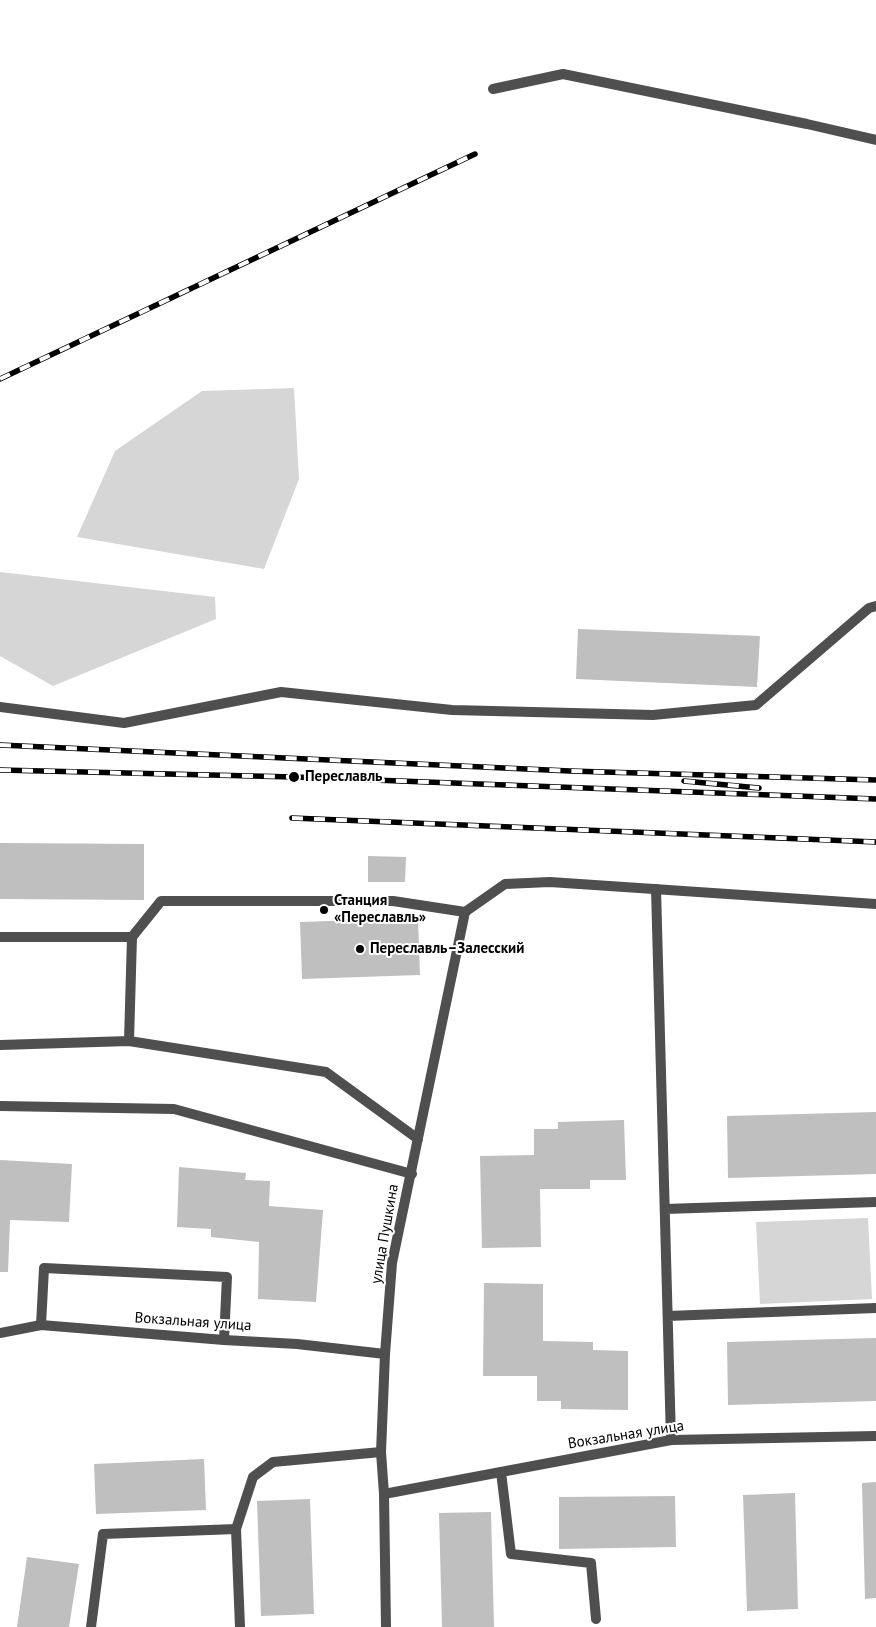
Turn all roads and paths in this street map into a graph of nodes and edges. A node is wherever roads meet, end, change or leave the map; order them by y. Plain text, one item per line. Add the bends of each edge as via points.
1 (493, 89) dead end
2 (876, 140) edge
3 (876, 606) edge
4 (0, 707) edge
5 (656, 889) junction
6 (876, 904) edge
7 (465, 912) junction
8 (0, 937) edge
9 (132, 937) junction
10 (129, 1041) junction
11 (0, 1045) edge
12 (0, 1106) edge
13 (418, 1139) junction
14 (412, 1174) junction
15 (876, 1202) edge
16 (665, 1208) junction
17 (876, 1308) edge
18 (668, 1316) junction
19 (41, 1325) junction
20 (0, 1333) edge
21 (224, 1340) junction
22 (385, 1354) junction
23 (876, 1436) edge
24 (671, 1440) junction
25 (381, 1452) junction
26 (501, 1472) junction
27 (384, 1494) junction
28 (236, 1529) junction
29 (596, 1619) dead end
30 (91, 1627) edge
31 (240, 1627) edge
32 (386, 1627) edge

1 - 2 street via 563,74
3 - 4 street via 869,608 756,705 653,715 452,710 281,692 124,723
5 - 6 street
5 - 7 street via 550,882 505,884
5 - 16 street
7 - 9 street via 393,900 161,901
7 - 13 street, улица Пушкина
8 - 9 street
9 - 10 street
10 - 11 street
10 - 13 street via 326,1072
12 - 14 street via 174,1109
13 - 14 street, улица Пушкина
14 - 22 street, улица Пушкина via 392,1263
15 - 16 street
16 - 18 street
17 - 18 street
18 - 24 street
19 - 20 street, Вокзальная улица
19 - 21 street, Вокзальная улица
19 - 21 street via 44,1268 227,1277
21 - 22 street, Вокзальная улица
22 - 25 street, улица Пушкина
23 - 24 street, Вокзальная улица
24 - 26 street, Вокзальная улица
25 - 27 street, улица Пушкина
25 - 28 street via 273,1462 253,1477
26 - 27 street, Вокзальная улица
26 - 29 street via 511,1554 591,1563
27 - 32 street, улица Пушкина
28 - 30 street via 103,1534
28 - 31 street

